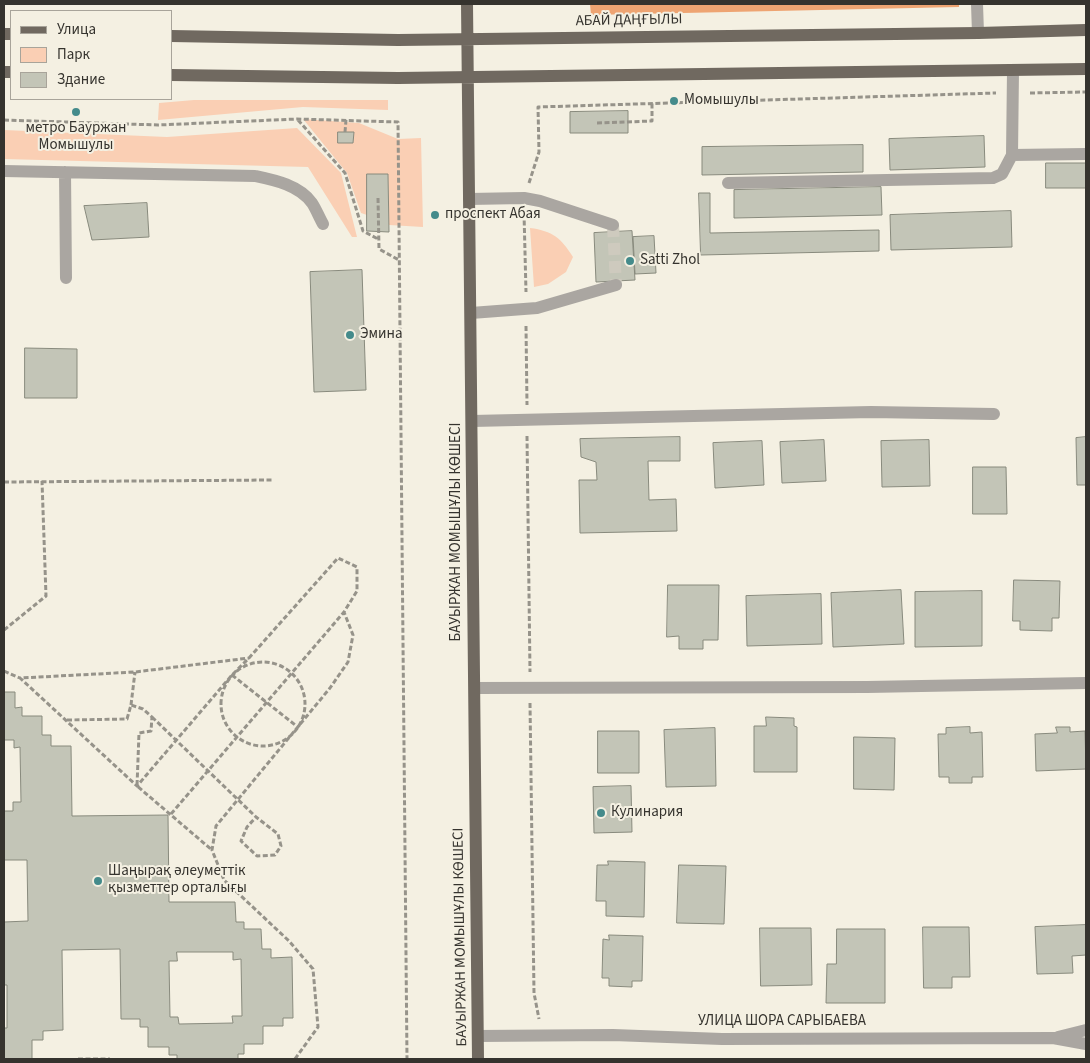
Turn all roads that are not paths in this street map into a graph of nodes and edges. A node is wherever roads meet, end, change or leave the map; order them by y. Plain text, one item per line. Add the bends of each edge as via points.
1 (467, 4) edge
2 (977, 4) edge
3 (1086, 30) edge
4 (978, 33) junction
5 (172, 36) edge
6 (467, 39) junction
7 (1086, 69) edge
8 (1013, 71) junction
9 (172, 75) edge
10 (468, 78) junction
11 (1086, 154) edge
12 (1012, 155) junction
13 (4, 170) edge
14 (65, 172) junction
15 (728, 183) dead end
16 (470, 199) junction
17 (323, 224) dead end
18 (613, 225) dead end
19 (66, 278) dead end
20 (616, 285) dead end
21 (471, 314) junction
22 (994, 414) dead end
23 (472, 421) junction
24 (1086, 683) edge
25 (474, 688) junction
26 (1086, 1030) edge
27 (478, 1036) junction
28 (1053, 1038) junction
29 (1086, 1044) edge
30 (478, 1059) edge

1 - 6 main road, БАУЫРЖАН МОМЫШҰЛЫ КӨШЕСІ
2 - 4 street
3 - 4 main road, АБАЙ ДАҢҒЫЛЫ
4 - 6 main road, АБАЙ ДАҢҒЫЛЫ
5 - 6 main road, АБАЙ ДАҢҒЫЛЫ
6 - 10 main road, БАУЫРЖАН МОМЫШҰЛЫ КӨШЕСІ
7 - 8 main road
8 - 10 main road
8 - 12 street
9 - 10 main road
10 - 16 main road, БАУЫРЖАН МОМЫШҰЛЫ КӨШЕСІ
11 - 12 street
12 - 15 street via 1002,174 993,178
13 - 14 street
14 - 17 street via 255,176 278,181 297,190 311,201
14 - 19 street
16 - 18 street via 540,200
16 - 21 main road, БАУЫРЖАН МОМЫШҰЛЫ КӨШЕСІ
20 - 21 street via 537,308
21 - 23 main road, БАУЫРЖАН МОМЫШҰЛЫ КӨШЕСІ
22 - 23 street via 871,412
23 - 25 main road, БАУЫРЖАН МОМЫШҰЛЫ КӨШЕСІ
24 - 25 street
25 - 27 main road, БАУЫРЖАН МОМЫШҰЛЫ КӨШЕСІ
26 - 28 street
27 - 28 street, УЛИЦА ШОРА САРЫБАЕВА
27 - 30 main road, БАУЫРЖАН МОМЫШҰЛЫ КӨШЕСІ
28 - 29 street, УЛИЦА ШОРА САРЫБАЕВА

